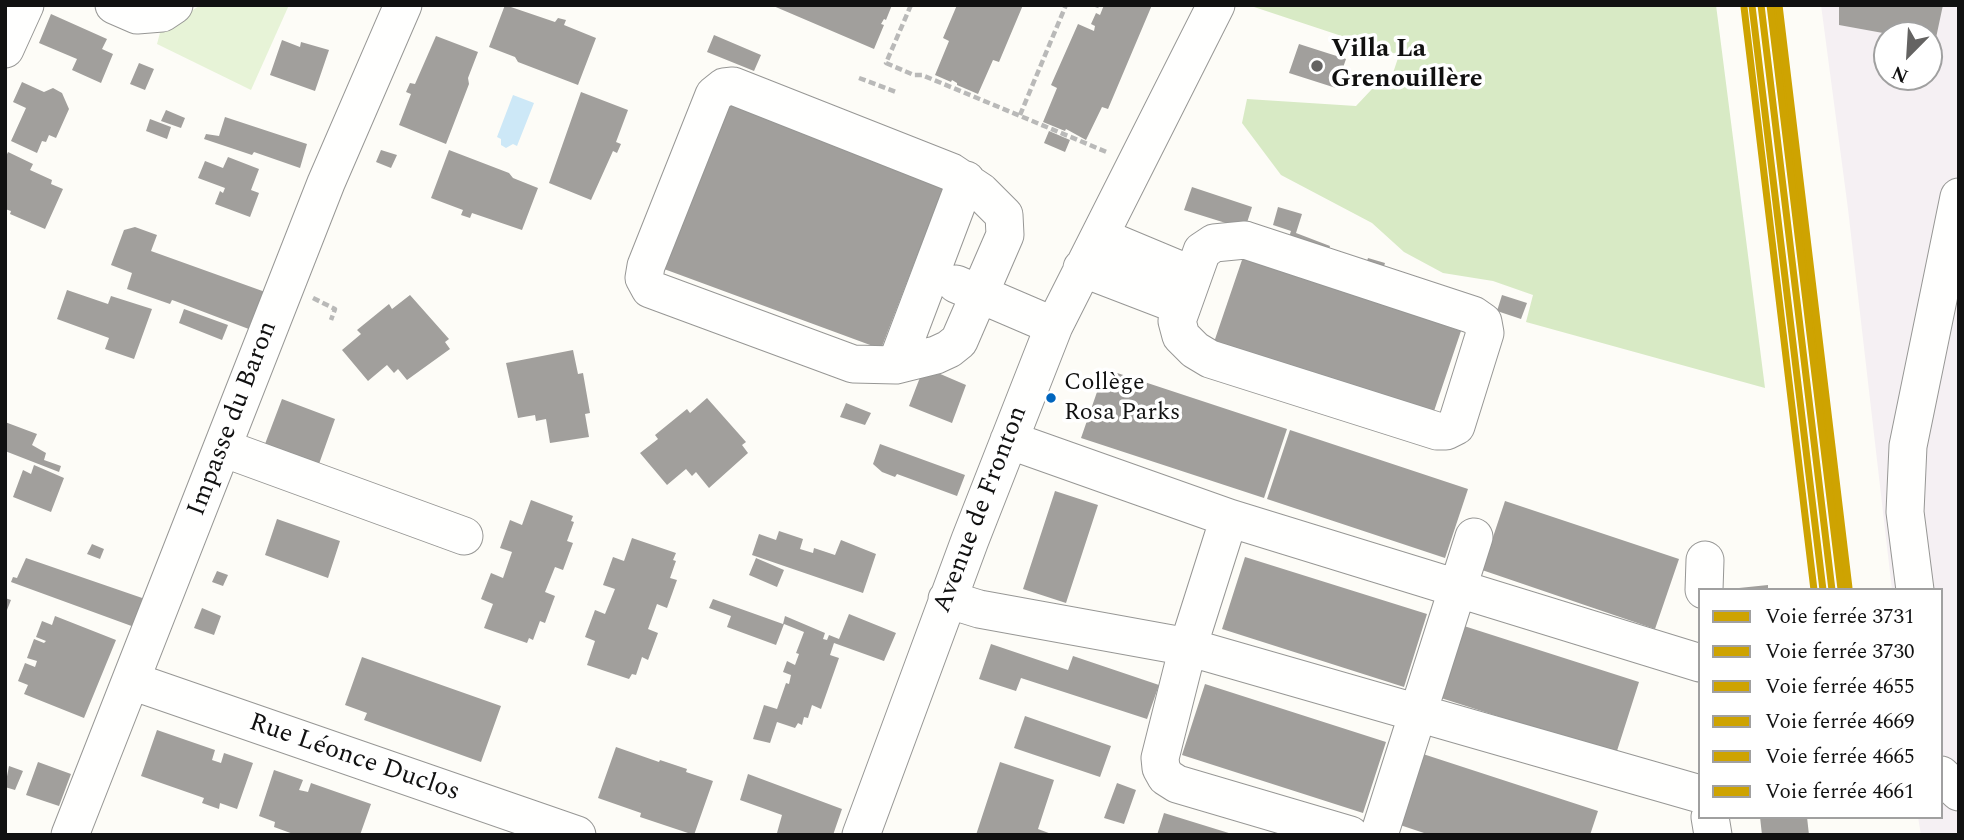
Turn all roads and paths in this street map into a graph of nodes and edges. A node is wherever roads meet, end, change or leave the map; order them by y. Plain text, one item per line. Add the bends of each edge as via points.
1 (24, 5) edge
2 (114, 5) edge
3 (174, 5) edge
4 (403, 5) edge
5 (911, 5) edge
6 (1066, 5) edge
7 (1216, 5) edge
8 (5, 49) edge
9 (859, 78) dead end
10 (896, 92) dead end
11 (1020, 116) junction
12 (1137, 164) junction
13 (966, 180) junction
14 (1959, 197) edge
15 (1101, 237) junction
16 (1082, 268) junction
17 (932, 274) junction
18 (1187, 291) junction
19 (978, 294) junction
20 (1055, 326) junction
21 (897, 365) junction
22 (1009, 440) junction
23 (223, 448) junction
24 (1229, 518) junction
25 (464, 536) dead end
26 (1474, 537) dead end
27 (1458, 588) junction
28 (1915, 588) edge
29 (947, 599) junction
30 (1188, 647) junction
31 (1698, 662) edge
32 (132, 681) junction
33 (1418, 713) junction
34 (1943, 777) edge
35 (1959, 792) edge
36 (1698, 793) edge
37 (70, 835) edge
38 (577, 835) edge
39 (862, 835) edge
40 (1350, 835) edge
41 (1379, 835) edge

1 - 8 street
2 - 3 street via 137,15 162,13
4 - 23 street, Impasse du Baron via 326,183
5 - 11 path via 886,63
6 - 11 path
7 - 12 street, Avenue de Fronton
9 - 10 path
11 - 12 path
12 - 15 street, Avenue de Fronton
13 - 17 street
13 - 19 street via 1004,215 1004,235
13 - 21 street via 742,88 724,87 714,95 646,266 644,278 650,289 853,364
14 - 28 street via 1908,446 1905,512
15 - 16 street, Avenue de Fronton
15 - 18 street
16 - 18 street
16 - 20 street, Avenue de Fronton
17 - 19 street
17 - 21 street
18 - 18 street via 1177,321 1181,336 1210,359 1437,431 1456,426 1485,333 1483,322 1473,315 1245,240 1214,243 1202,251
19 - 20 street
19 - 21 street via 959,341 950,349
20 - 22 street, Avenue de Fronton
22 - 24 street
22 - 29 street, Avenue de Fronton
23 - 25 street
23 - 32 street, Impasse du Baron
24 - 27 street
24 - 30 street
26 - 27 street
27 - 31 street
27 - 33 street
29 - 30 street via 979,609
29 - 39 street, Avenue de Fronton
30 - 33 street
30 - 40 street via 1160,758 1166,777
32 - 37 street, Impasse du Baron
32 - 38 street, Rue Léonce Duclos
33 - 36 street
33 - 41 street
34 - 35 street

